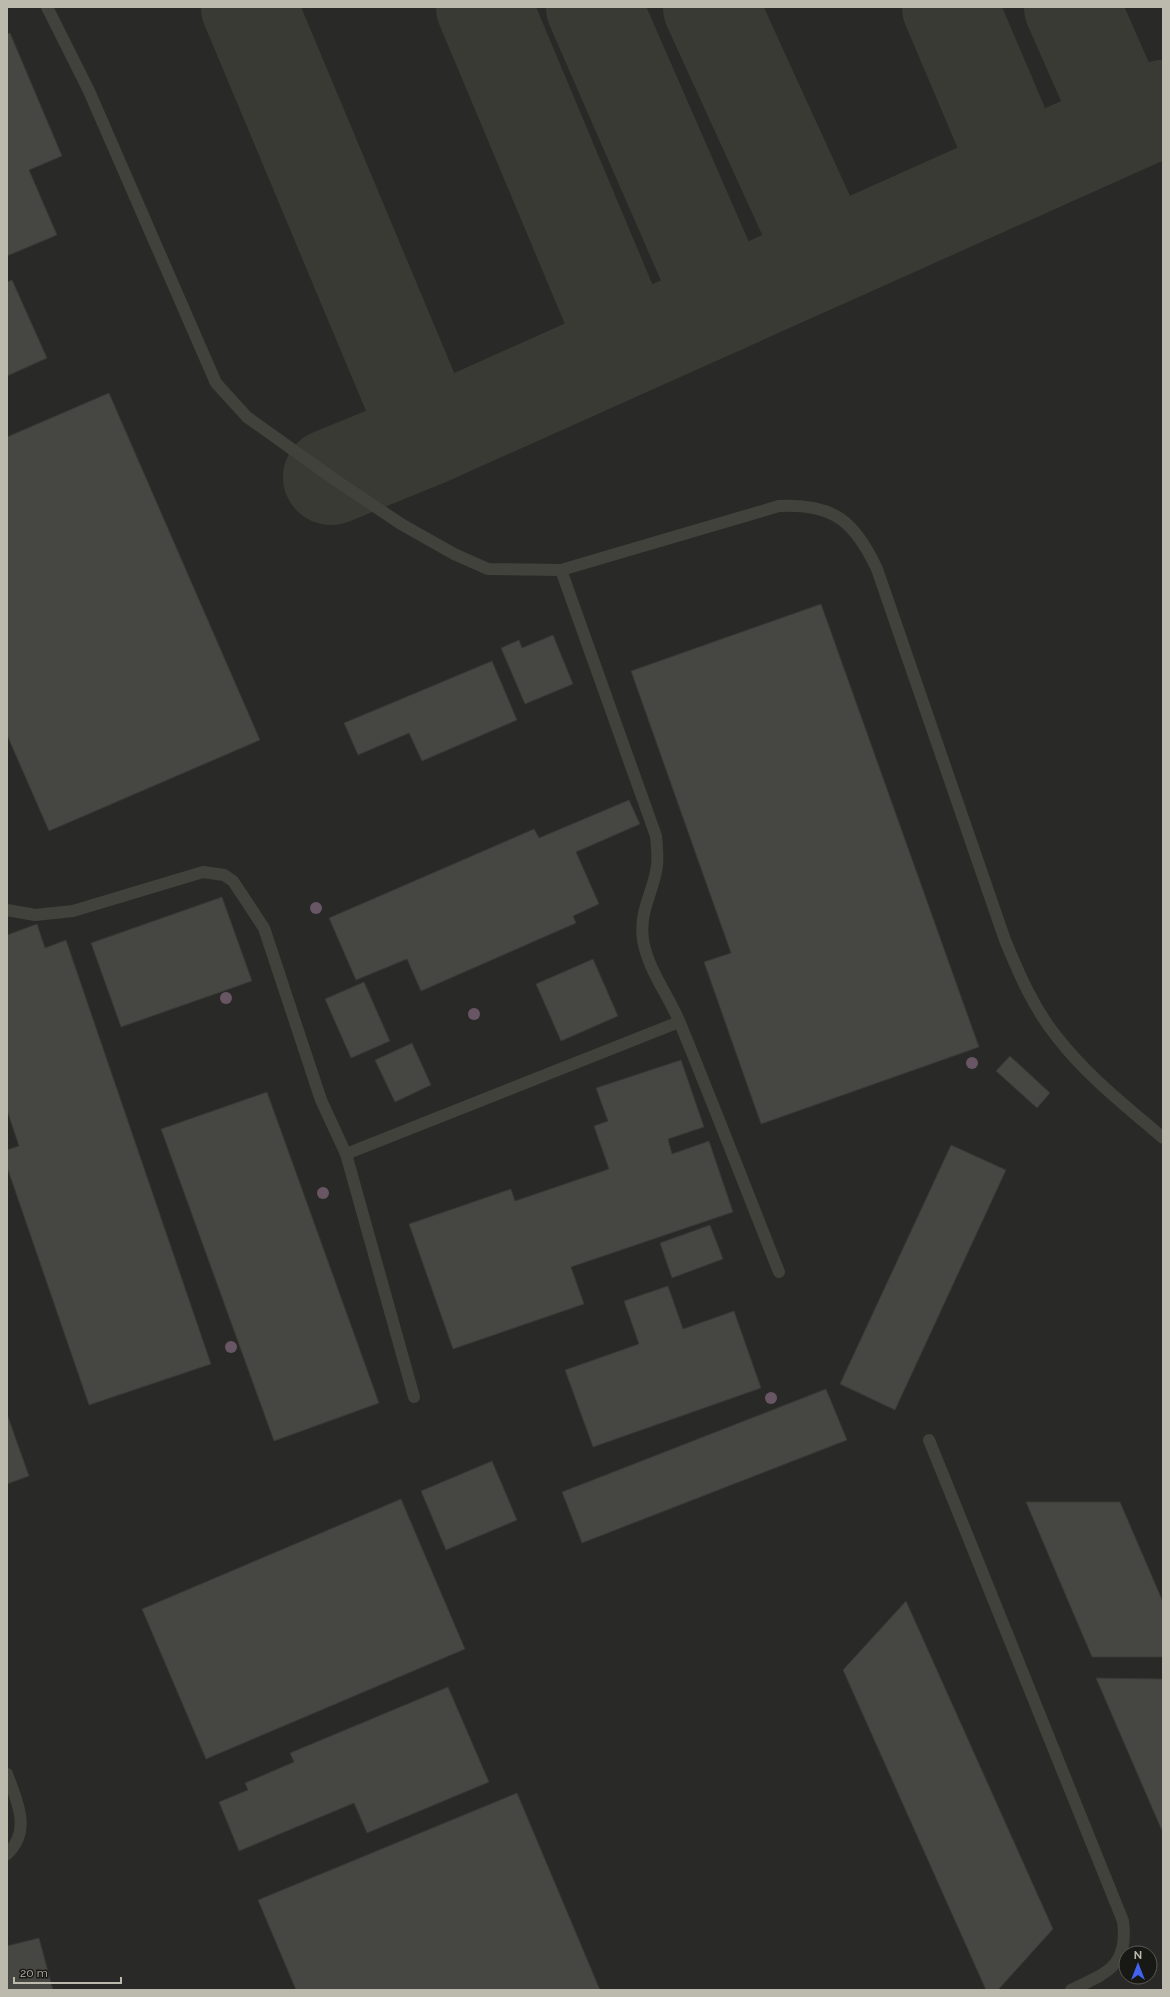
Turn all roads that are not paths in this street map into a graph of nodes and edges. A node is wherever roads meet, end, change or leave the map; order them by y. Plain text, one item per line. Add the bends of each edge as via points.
1 (47, 7) edge
2 (561, 570) junction
3 (7, 910) edge
4 (679, 1022) junction
5 (1163, 1138) edge
6 (346, 1154) junction
7 (779, 1272) dead end
8 (414, 1397) dead end
9 (929, 1440) dead end
10 (7, 1774) edge
11 (7, 1854) edge
12 (1071, 1990) edge

1 - 2 lane via 89,91 216,383 247,417 401,524 454,554 488,569
2 - 4 lane via 656,836 657,866 642,922 644,940 648,958
2 - 5 lane via 779,506 801,505 822,509 854,530 865,544 877,569 1018,972 1056,1036 1091,1076
3 - 6 lane via 35,915 73,911 203,872 224,875 233,881 264,928 321,1100
4 - 6 lane
4 - 7 lane
6 - 8 lane
9 - 12 lane via 1123,1921 1125,1934 1118,1960 1109,1971
10 - 11 lane via 22,1821 16,1843

